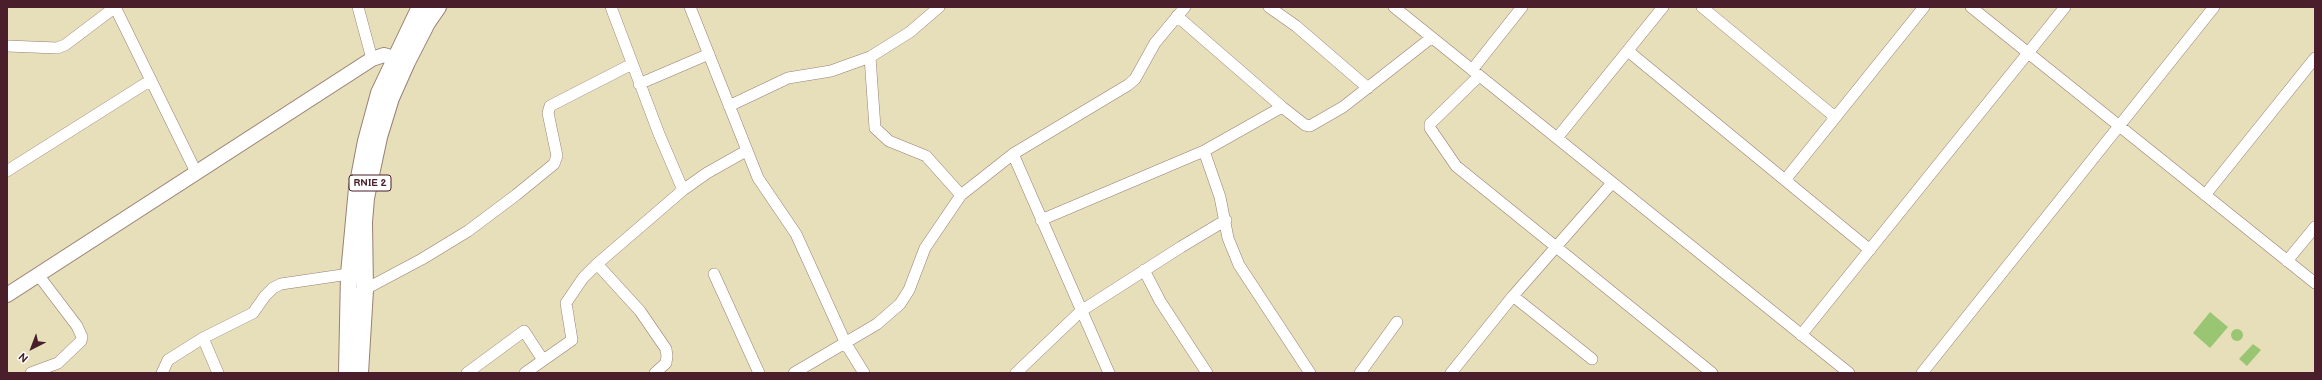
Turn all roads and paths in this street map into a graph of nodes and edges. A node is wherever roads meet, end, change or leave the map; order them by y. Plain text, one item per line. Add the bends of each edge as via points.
1 (114, 7) edge
2 (358, 7) edge
3 (420, 7) edge
4 (438, 7) edge
5 (611, 7) edge
6 (690, 7) edge
7 (939, 7) edge
8 (1184, 7) edge
9 (1269, 7) edge
10 (1394, 7) edge
11 (1522, 7) edge
12 (1663, 7) edge
13 (1702, 7) edge
14 (1924, 7) edge
15 (1971, 7) edge
16 (2064, 7) edge
17 (2214, 7) edge
18 (1176, 16) junction
19 (1431, 38) junction
20 (7, 46) edge
21 (1628, 51) junction
22 (2028, 53) junction
23 (709, 54) junction
24 (870, 57) junction
25 (2315, 58) edge
26 (372, 59) junction
27 (401, 60) junction
28 (632, 64) junction
29 (1475, 73) junction
30 (151, 80) junction
31 (639, 84) junction
32 (1368, 88) junction
33 (729, 106) junction
34 (1282, 107) junction
35 (1836, 117) junction
36 (2119, 126) junction
37 (1557, 138) junction
38 (746, 151) junction
39 (1204, 151) junction
40 (1013, 154) junction
41 (7, 171) edge
42 (196, 172) junction
43 (1785, 180) junction
44 (1612, 183) junction
45 (683, 190) junction
46 (961, 195) junction
47 (2205, 195) junction
48 (1041, 220) junction
49 (1226, 220) junction
50 (2315, 227) edge
51 (1556, 245) junction
52 (1870, 250) junction
53 (2288, 261) junction
54 (597, 264) junction
55 (1144, 270) junction
56 (349, 274) junction
57 (714, 274) dead end
58 (39, 276) junction
59 (2315, 283) edge
60 (365, 290) junction
61 (7, 295) edge
62 (1513, 296) junction
63 (348, 298) junction
64 (1081, 310) junction
65 (1397, 322) dead end
66 (1802, 335) junction
67 (203, 338) junction
68 (846, 344) junction
69 (1592, 359) dead end
70 (543, 360) junction
71 (31, 373) edge
72 (162, 373) edge
73 (218, 373) edge
74 (347, 373) edge
75 (360, 373) edge
76 (467, 373) edge
77 (525, 373) edge
78 (655, 373) edge
79 (759, 373) edge
80 (794, 373) edge
81 (864, 373) edge
82 (1016, 373) edge
83 (1109, 373) edge
84 (1207, 373) edge
85 (1310, 373) edge
86 (1360, 373) edge
87 (1451, 373) edge
88 (1712, 373) edge
89 (1849, 373) edge
90 (1922, 373) edge

1 - 20 street via 65,45 57,48
1 - 30 street
2 - 26 street
3 - 27 highway, RNIE 2 / RNIE 2
4 - 27 highway, RNIE 2 / RNIE 2
5 - 28 street
6 - 23 street
7 - 24 street via 910,32
8 - 18 street
9 - 32 street via 1296,26
10 - 19 street
11 - 29 street
12 - 21 street
13 - 35 street
14 - 35 street
15 - 22 street
16 - 22 street
17 - 36 street
18 - 34 street
18 - 40 street via 1155,43 1135,79 1128,85
19 - 29 street
19 - 32 street
21 - 37 street
21 - 43 street
22 - 36 street
22 - 52 street
23 - 31 street
23 - 33 street
24 - 33 street via 830,72 788,78
24 - 46 street via 875,128 889,141 926,156
25 - 47 street
26 - 27 main road via 384,55
26 - 42 main road
27 - 56 highway, RNIE 2 / RNIE 2 via 379,93 366,141 357,188
27 - 60 highway, RNIE 2 / RNIE 2 via 378,137 366,198
28 - 31 street
28 - 60 street via 550,106 548,113 557,156 554,164 468,230
29 - 37 street
29 - 51 street via 1431,121 1430,128 1461,170
30 - 41 street
30 - 42 street
31 - 45 street
32 - 34 street via 1343,107 1310,126
33 - 38 street
34 - 39 street
35 - 43 street
36 - 47 street
36 - 90 street
37 - 44 street
38 - 45 street
38 - 68 street via 758,178 796,234
39 - 48 street
39 - 49 street
40 - 46 street
40 - 48 street
42 - 58 main road
43 - 52 street
44 - 51 street
44 - 66 street
45 - 54 street
46 - 68 street via 925,248 909,290 900,304 877,324
47 - 53 street
48 - 64 street
49 - 55 street
49 - 85 street via 1228,238 1239,264
50 - 53 street
51 - 62 street
51 - 88 street via 1599,283
52 - 66 street
53 - 59 street
54 - 70 street via 583,278 566,303 572,340
54 - 78 street via 640,311 666,349 666,363
55 - 64 street
55 - 84 street via 1160,301
56 - 63 highway, RNIE 2 / RNIE 2
56 - 67 street via 281,284 272,288 253,313
57 - 79 street
58 - 61 main road
58 - 71 street via 77,326 82,337 58,363
60 - 63 street
60 - 75 highway, RNIE 2 / RNIE 2
62 - 69 street
62 - 87 street
63 - 74 highway, RNIE 2 / RNIE 2
64 - 82 street
64 - 83 street
65 - 86 street
66 - 89 street
67 - 72 street via 168,360
67 - 73 street
68 - 80 street
68 - 81 street
70 - 76 street via 524,331
70 - 77 street

